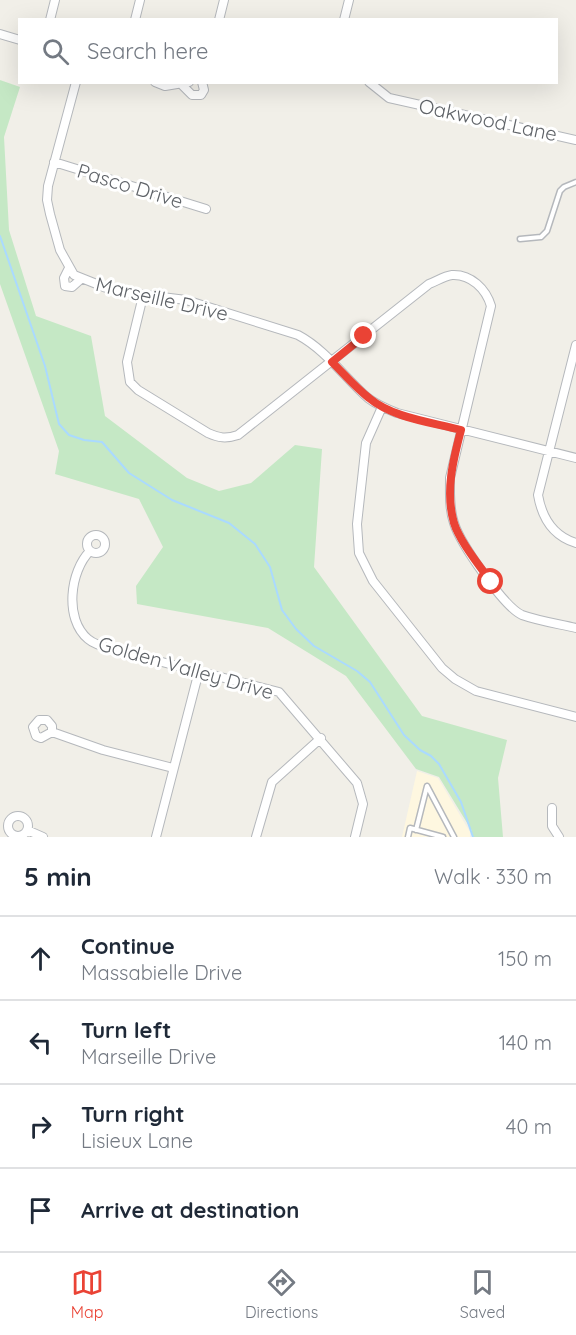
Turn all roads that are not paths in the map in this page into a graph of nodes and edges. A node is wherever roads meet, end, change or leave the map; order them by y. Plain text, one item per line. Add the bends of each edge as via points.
1 (55, 0) edge
2 (140, 0) edge
3 (224, 0) edge
4 (349, 0) edge
5 (50, 18) edge
6 (136, 18) edge
7 (220, 18) edge
8 (345, 18) edge
9 (0, 34) edge
10 (18, 39) edge
11 (75, 84) edge
12 (160, 84) edge
13 (186, 84) edge
14 (202, 84) edge
15 (372, 84) edge
16 (576, 140) edge
17 (54, 162) junction
18 (576, 182) edge
19 (206, 209) dead end
20 (520, 239) dead end
21 (143, 296) junction
22 (576, 345) edge
23 (332, 362) junction
24 (382, 407) junction
25 (461, 430) junction
26 (550, 452) junction
27 (576, 458) edge
28 (576, 543) edge
29 (90, 551) dead end
30 (576, 628) edge
31 (199, 671) junction
32 (576, 717) edge
33 (52, 732) dead end
34 (321, 738) junction
35 (173, 768) junction
36 (552, 808) dead end
37 (27, 830) dead end
38 (416, 830) junction
39 (43, 837) edge
40 (156, 837) edge
41 (256, 837) edge
42 (355, 837) edge
43 (408, 837) edge
44 (444, 837) edge
45 (454, 837) edge
46 (559, 837) edge

1 - 5 street
2 - 6 street
3 - 7 street
4 - 8 street
9 - 10 street
11 - 17 street
12 - 13 street
13 - 14 street via 192,95 201,94
15 - 16 street, Oakwood Lane via 389,98
17 - 19 street, Pasco Drive
17 - 21 street, Marseille Drive via 47,200 60,250 75,274 114,291
18 - 20 lane via 560,190 547,231 541,237
21 - 23 street, Marseille Drive via 186,300 298,335
21 - 23 street via 127,362 130,382 218,437 238,435
22 - 26 street
23 - 24 street, Marseille Drive
23 - 25 street via 429,284 452,275 462,276 481,287 491,306
24 - 25 street, Marseille Drive
24 - 32 street via 366,443 357,524 359,553 368,573 442,669 455,679 476,691
25 - 26 street, Marseille Drive
25 - 30 street via 450,493 454,524 469,550 509,607 521,614
26 - 27 street, Marseille Drive
26 - 28 street via 538,495 540,510 554,531
29 - 31 street, Golden Valley Drive via 81,560 72,594 75,620 83,634 97,644
31 - 34 street, Golden Valley Drive via 279,692
31 - 35 street
33 - 35 street
34 - 41 street via 272,782
34 - 42 street, Golden Valley Drive via 360,791 363,804
35 - 40 street
36 - 46 street via 552,826
37 - 39 street
38 - 43 lane via 410,828
38 - 44 lane
38 - 45 lane via 427,786

